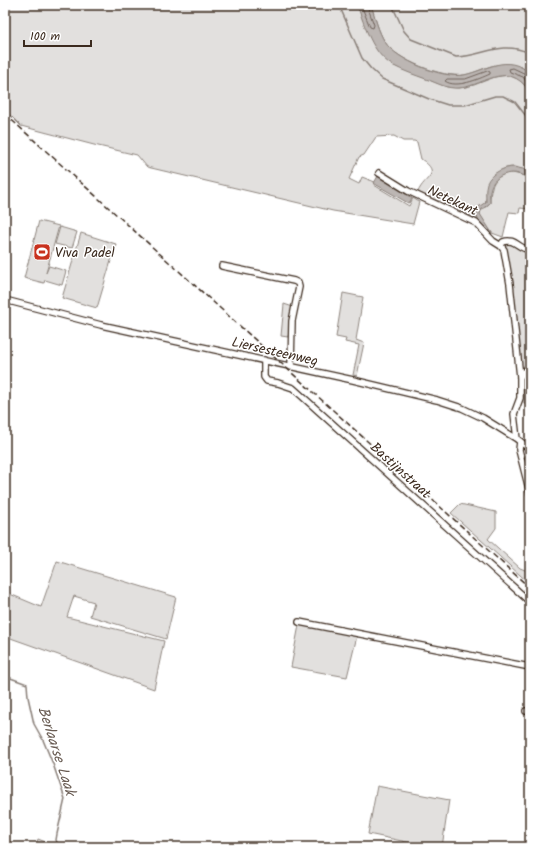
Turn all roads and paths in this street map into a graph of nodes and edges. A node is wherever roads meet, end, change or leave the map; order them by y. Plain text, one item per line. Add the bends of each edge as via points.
1 (379, 173) dead end
2 (501, 246) junction
3 (530, 249) edge
4 (222, 266) dead end
5 (5, 300) edge
6 (264, 360) junction
7 (530, 366) edge
8 (291, 367) junction
9 (520, 377) junction
10 (518, 440) junction
11 (530, 449) edge
12 (530, 493) edge
13 (530, 602) edge
14 (299, 622) dead end
15 (530, 668) edge

1 - 2 street, Netekant via 408,192 476,223
2 - 3 street via 506,241 516,242 521,247
2 - 9 street via 510,284
4 - 8 street via 298,283 292,321
5 - 6 street, Liersesteenweg via 101,325
6 - 8 street, Liersesteenweg
6 - 13 street, Bastijnstraat via 264,377 267,381 293,388
7 - 9 street
8 - 10 street, Liersesteenweg via 450,404 483,418
9 - 10 street via 520,398 514,414
10 - 11 street, Liersesteenweg
10 - 12 street
14 - 15 street

